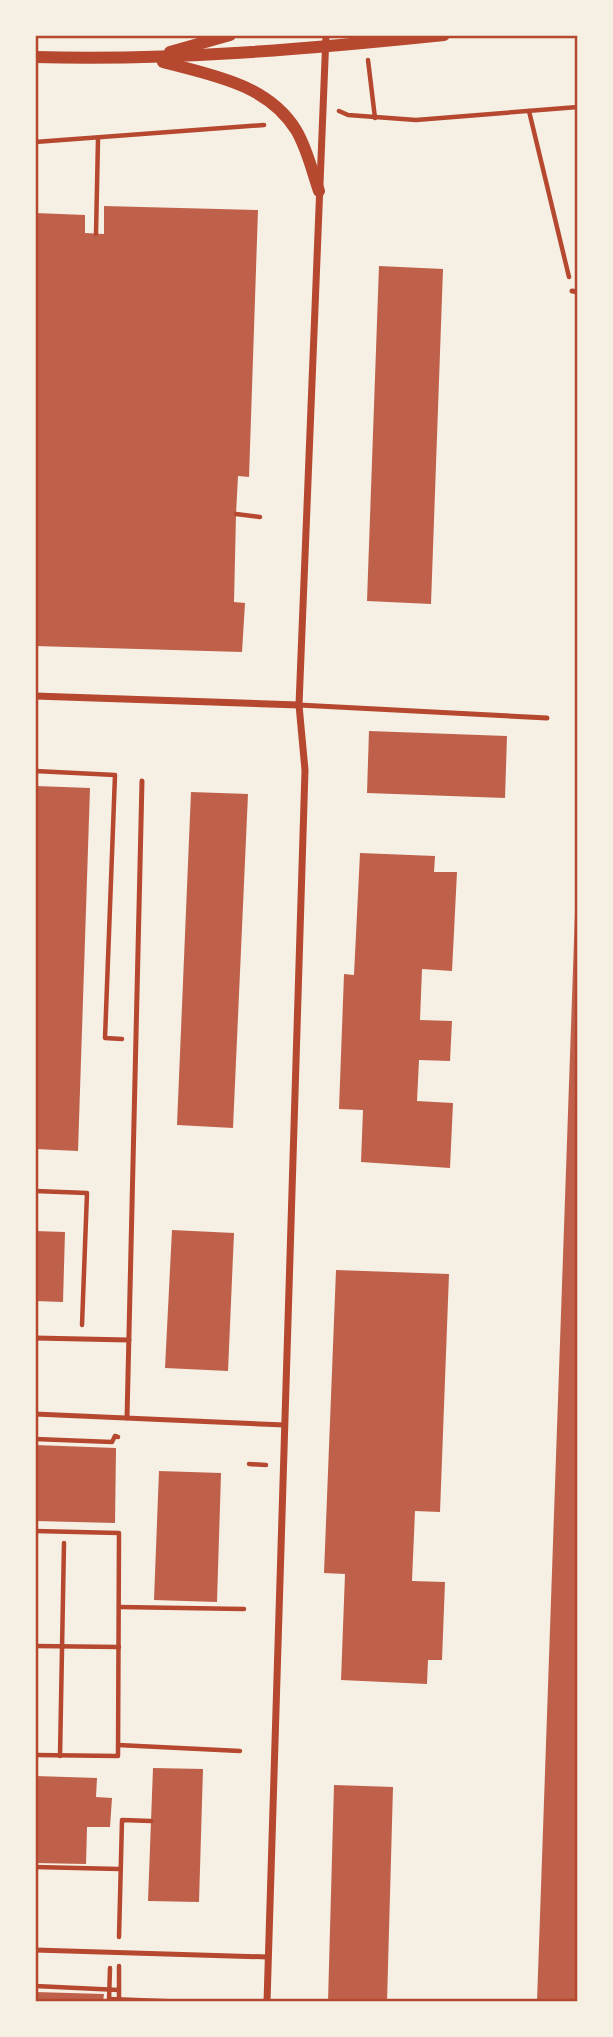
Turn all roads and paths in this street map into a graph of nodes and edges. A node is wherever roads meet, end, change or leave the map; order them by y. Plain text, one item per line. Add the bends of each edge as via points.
1 (230, 35) edge
2 (444, 35) edge
3 (326, 41) edge
4 (35, 57) edge
5 (149, 58) junction
6 (369, 68) dead end
7 (578, 107) edge
8 (338, 111) dead end
9 (529, 111) junction
10 (375, 118) junction
11 (274, 123) dead end
12 (98, 139) junction
13 (35, 142) edge
14 (319, 191) junction
15 (96, 234) dead end
16 (575, 291) edge
17 (236, 514) dead end
18 (260, 517) dead end
19 (35, 696) edge
20 (299, 705) junction
21 (547, 718) dead end
22 (35, 771) edge
23 (100, 775) dead end
24 (142, 781) dead end
25 (35, 1191) edge
26 (35, 1338) edge
27 (81, 1339) junction
28 (129, 1340) junction
29 (35, 1414) edge
30 (127, 1418) junction
31 (285, 1425) junction
32 (248, 1464) dead end
33 (266, 1465) dead end
34 (35, 1531) edge
35 (64, 1543) dead end
36 (119, 1607) junction
37 (244, 1609) dead end
38 (35, 1646) edge
39 (62, 1646) junction
40 (119, 1647) junction
41 (118, 1745) junction
42 (240, 1751) dead end
43 (35, 1755) edge
44 (60, 1756) junction
45 (151, 1821) dead end
46 (35, 1867) edge
47 (119, 1869) junction
48 (35, 1950) edge
49 (119, 1950) dead end
50 (110, 1952) junction
51 (268, 1957) junction
52 (119, 1963) dead end
53 (35, 1986) edge
54 (120, 1990) junction
55 (109, 2001) edge
56 (119, 2002) edge
57 (189, 2002) edge
58 (267, 2002) edge

1 - 5 street
2 - 3 street
3 - 5 street via 227,55
3 - 14 street
4 - 5 street
5 - 14 street via 247,87 275,105 297,131
6 - 10 path
7 - 9 path
8 - 10 path
9 - 10 path via 416,120
9 - 16 path
11 - 12 path
12 - 13 path
12 - 15 path
14 - 20 street
17 - 18 path
19 - 20 street
20 - 21 lane
20 - 31 street via 305,770
22 - 23 path
24 - 28 lane
25 - 27 path via 87,1192
26 - 27 lane
27 - 28 lane
28 - 30 lane
29 - 30 lane
30 - 31 lane
31 - 51 street
32 - 33 path
34 - 36 path via 119,1532
35 - 39 path
36 - 37 path
36 - 40 path
38 - 39 path
39 - 40 path
39 - 44 path
40 - 41 path
41 - 42 path
41 - 44 path via 118,1756
43 - 44 path
45 - 47 path via 122,1820
46 - 47 path
47 - 49 path
48 - 50 lane
50 - 51 lane
50 - 55 path
51 - 58 street
52 - 54 path
53 - 54 path
54 - 56 path
55 - 57 path

